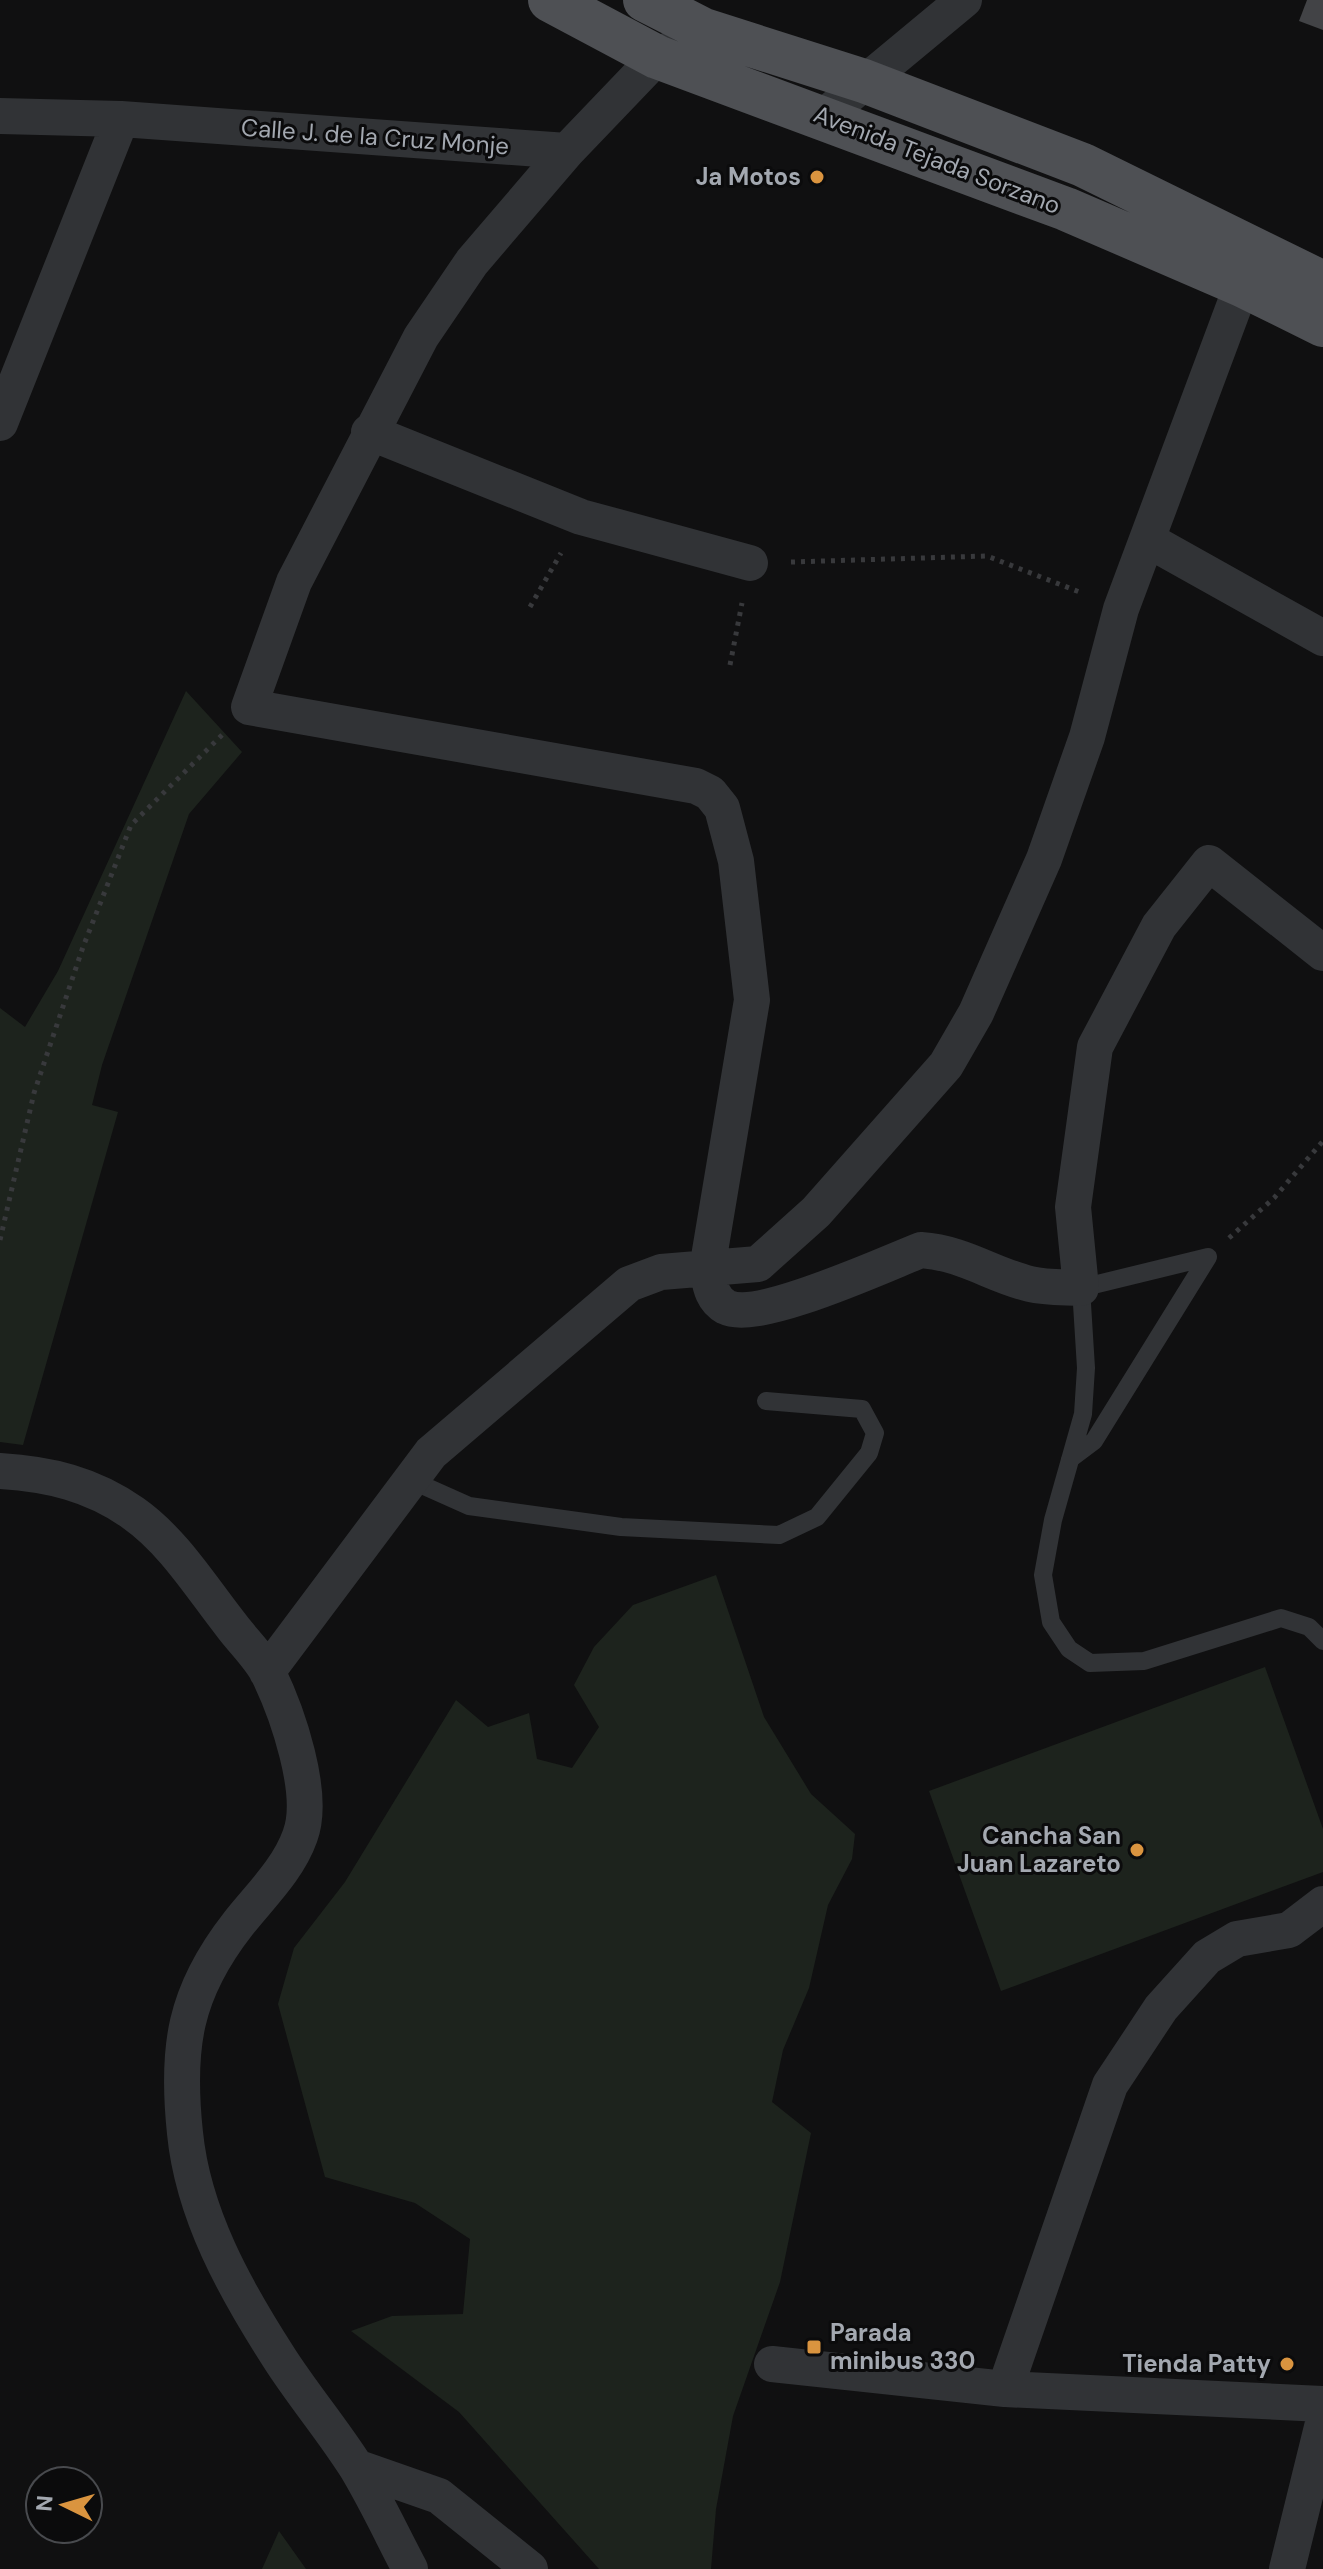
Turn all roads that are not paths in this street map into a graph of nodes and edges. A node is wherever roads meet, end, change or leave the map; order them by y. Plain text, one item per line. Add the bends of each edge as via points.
1 (550, 0) edge
2 (645, 0) edge
3 (964, 0) edge
4 (704, 30) junction
5 (657, 57) junction
6 (864, 81) junction
7 (0, 116) edge
8 (823, 117) junction
9 (121, 119) junction
10 (567, 151) junction
11 (1251, 268) junction
12 (1323, 283) edge
13 (1323, 325) edge
14 (8, 381) edge
15 (0, 423) edge
16 (369, 432) junction
17 (1148, 540) junction
18 (750, 563) road end
19 (1323, 638) edge
20 (1323, 953) edge
21 (707, 1269) junction
22 (1081, 1288) junction
23 (766, 1401) dead end
24 (1070, 1459) junction
25 (0, 1471) edge
26 (413, 1481) junction
27 (1323, 1641) edge
28 (267, 1672) junction
29 (1323, 1904) edge
30 (772, 2364) dead end
31 (1005, 2389) junction
32 (1323, 2404) edge
33 (1323, 2423) edge
34 (356, 2467) junction
35 (410, 2569) edge
36 (530, 2569) edge
37 (1287, 2569) edge

1 - 5 main road, Avenida Tejada Sorzano
2 - 4 main road, Avenida Tejada Sorzano
3 - 6 street
4 - 5 street
4 - 6 main road, Avenida Tejada Sorzano
5 - 8 main road, Avenida Tejada Sorzano
5 - 10 street
6 - 8 street
6 - 11 main road, Avenida Tejada Sorzano via 1083,165
7 - 9 street, Calle J. de la Cruz Monje
8 - 11 main road, Avenida Tejada Sorzano via 1066,209
9 - 10 street, Calle J. de la Cruz Monje
9 - 14 street
10 - 16 street via 472,262 421,337
11 - 12 main road, Avenida Tejada Sorzano
11 - 13 main road, Avenida Tejada Sorzano
11 - 17 street
14 - 15 street
16 - 18 street via 581,517
16 - 21 street via 294,582 249,707 696,786 716,800 736,861 752,1000
17 - 19 street
17 - 21 street via 1121,609 1087,737 1044,859 976,1013 946,1065 816,1212 777,1248 758,1264
20 - 22 street via 1209,863 1159,926 1095,1047 1073,1207
21 - 22 street via 712,1293 726,1307 753,1309 783,1303 921,1250 964,1259 1031,1285
21 - 26 street via 661,1272 629,1284 431,1453
22 - 24 lane via 1085,1384
22 - 24 lane via 1208,1257 1094,1441
23 - 26 lane via 862,1409 875,1433 869,1453 817,1517 779,1535 621,1527 469,1506
24 - 27 lane via 1043,1575 1051,1622 1069,1649 1090,1663 1144,1661 1281,1618 1309,1627
25 - 28 street via 77,1482 131,1512 159,1534
26 - 28 street
28 - 34 street via 302,1774 301,1836 278,1876 208,1968 188,2009 182,2057 185,2133 194,2186 223,2259 278,2356
29 - 31 street via 1289,1930 1237,1939 1207,1957 1161,2008 1110,2085
30 - 31 street
31 - 32 street
33 - 37 street
34 - 35 street
34 - 36 street via 439,2496

